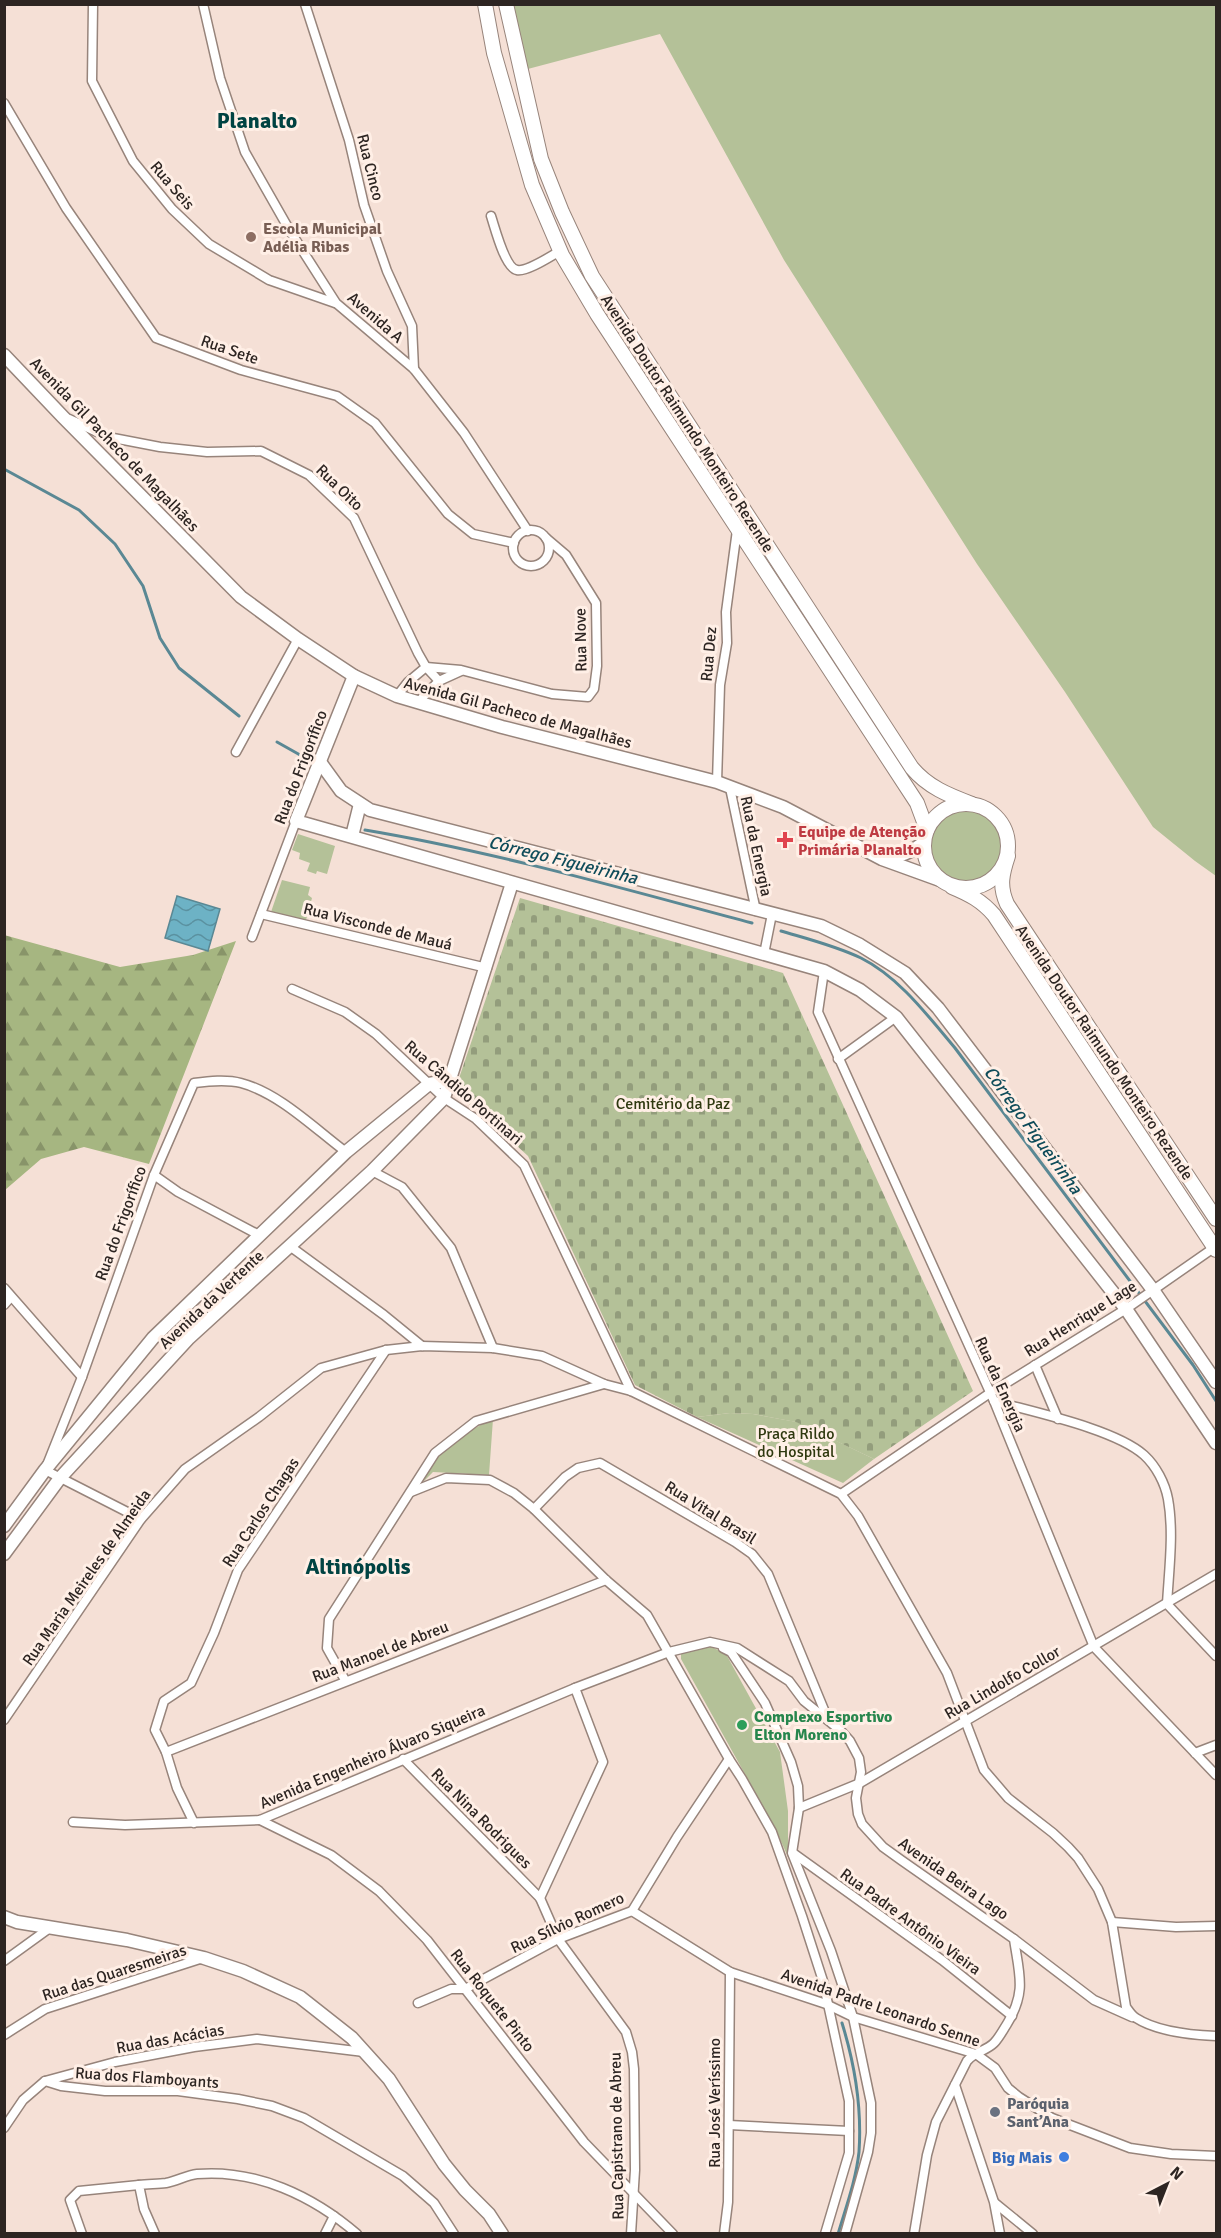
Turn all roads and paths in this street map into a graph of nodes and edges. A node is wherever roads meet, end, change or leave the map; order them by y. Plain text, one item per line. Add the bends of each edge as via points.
1 (93, 4) edge
2 (203, 4) edge
3 (305, 4) edge
4 (485, 4) edge
5 (506, 4) edge
6 (4, 103) edge
7 (491, 216) dead end
8 (560, 251) junction
9 (336, 303) junction
10 (4, 355) edge
11 (414, 369) junction
12 (63, 417) junction
13 (737, 529) junction
14 (528, 531) junction
15 (546, 538) junction
16 (514, 543) junction
17 (298, 639) junction
18 (426, 667) junction
19 (461, 670) junction
20 (354, 676) junction
21 (439, 681) junction
22 (397, 696) junction
23 (418, 702) junction
24 (236, 752) dead end
25 (320, 762) junction
26 (717, 782) junction
27 (730, 788) junction
28 (360, 804) junction
29 (972, 804) junction
30 (296, 821) junction
31 (352, 836) junction
32 (925, 836) junction
33 (1008, 856) junction
34 (882, 859) junction
35 (513, 883) junction
36 (946, 883) junction
37 (756, 911) junction
38 (261, 914) junction
39 (772, 914) junction
40 (252, 937) dead end
41 (764, 954) junction
42 (487, 968) junction
43 (824, 971) junction
44 (292, 990) dead end
45 (896, 1017) junction
46 (838, 1059) junction
47 (451, 1080) junction
48 (429, 1084) junction
49 (444, 1098) junction
50 (345, 1152) junction
51 (372, 1171) junction
52 (154, 1175) junction
53 (1216, 1219) edge
54 (259, 1235) junction
55 (291, 1247) junction
56 (1216, 1248) edge
57 (4, 1288) edge
58 (1153, 1290) junction
59 (11, 1296) junction
60 (4, 1305) edge
61 (1126, 1310) junction
62 (422, 1346) junction
63 (493, 1348) junction
64 (386, 1350) junction
65 (1035, 1365) junction
66 (82, 1377) junction
67 (1216, 1382) edge
68 (604, 1384) junction
69 (631, 1391) junction
70 (992, 1397) junction
71 (1058, 1419) junction
72 (1216, 1443) edge
73 (45, 1470) junction
74 (60, 1478) junction
75 (411, 1492) junction
76 (841, 1494) junction
77 (534, 1509) junction
78 (141, 1519) junction
79 (4, 1526) edge
80 (4, 1554) edge
81 (1216, 1574) edge
82 (606, 1580) junction
83 (1167, 1604) junction
84 (710, 1642) junction
85 (1094, 1647) junction
86 (669, 1652) junction
87 (1216, 1656) edge
88 (345, 1680) junction
89 (575, 1688) junction
90 (4, 1720) edge
91 (828, 1720) junction
92 (965, 1720) junction
93 (1216, 1745) edge
94 (166, 1752) junction
95 (1195, 1753) junction
96 (403, 1759) junction
97 (729, 1760) junction
98 (1216, 1775) edge
99 (860, 1783) junction
100 (799, 1808) junction
101 (260, 1820) junction
102 (73, 1822) dead end
103 (194, 1823) junction
104 (792, 1852) junction
105 (540, 1898) junction
106 (632, 1911) junction
107 (4, 1917) edge
108 (1112, 1922) junction
109 (1216, 1926) edge
110 (51, 1927) junction
111 (558, 1939) junction
112 (1014, 1939) junction
113 (204, 1958) junction
114 (4, 1961) edge
115 (730, 1972) junction
116 (465, 1989) junction
117 (418, 2003) dead end
118 (826, 2004) junction
119 (1012, 2016) junction
120 (853, 2017) junction
121 (1135, 2018) junction
122 (4, 2035) edge
123 (1216, 2036) edge
124 (364, 2052) junction
125 (975, 2054) junction
126 (45, 2081) junction
127 (955, 2085) junction
128 (729, 2124) junction
129 (4, 2128) edge
130 (849, 2131) junction
131 (1216, 2156) edge
132 (139, 2185) junction
133 (634, 2196) junction
134 (994, 2202) junction
135 (334, 2216) junction
136 (82, 2234) edge
137 (155, 2234) edge
138 (325, 2234) edge
139 (357, 2234) edge
140 (454, 2234) edge
141 (502, 2234) edge
142 (631, 2234) edge
143 (673, 2234) edge
144 (724, 2234) edge
145 (825, 2234) edge
146 (845, 2234) edge
147 (915, 2234) edge
148 (1000, 2234) edge
149 (1033, 2234) edge

1 - 9 street, Rua Seis via 92,81 133,161 172,209 209,244 269,280
2 - 9 street, Avenida A via 220,78 245,152
3 - 11 street, Rua Cinco via 349,140 364,206 412,326
4 - 8 main road, Avenida Doutor Raimundo Monteiro Rezende via 494,53 532,185
5 - 29 main road, Avenida Doutor Raimundo Monteiro Rezende via 541,159 592,276 912,768 939,791
6 - 16 street, Rua Sete via 66,208 156,338 241,370 337,396 375,423 448,514 474,534
7 - 8 street via 509,265 517,270
8 - 13 main road, Avenida Doutor Raimundo Monteiro Rezende
9 - 11 street, Avenida A
10 - 12 street, Avenida Gil Pacheco de Magalhães
11 - 14 street, Avenida A via 464,433
12 - 17 street, Avenida Gil Pacheco de Magalhães via 241,597
12 - 18 street, Rua Oito via 108,437 160,447 207,452 261,451 309,475 354,518
13 - 26 street, Rua Dez via 720,685
13 - 32 main road, Avenida Doutor Raimundo Monteiro Rezende via 917,803
14 - 15 street
14 - 16 street
15 - 16 street via 548,555 534,566 518,560
15 - 19 street, Rua Nove via 566,555 596,603 594,689 588,697 552,694
17 - 20 street, Avenida Gil Pacheco de Magalhães
17 - 24 street
18 - 19 street, Rua Nove
18 - 21 street, Rua Oito
18 - 22 street
19 - 21 street
20 - 22 street, Avenida Gil Pacheco de Magalhães
20 - 25 street, Rua do Frigorífico
21 - 23 street
22 - 23 street, Avenida Gil Pacheco de Magalhães
23 - 26 street, Avenida Gil Pacheco de Magalhães
25 - 28 street via 341,791
25 - 30 street, Rua do Frigorífico
26 - 27 street, Avenida Gil Pacheco de Magalhães
27 - 34 street, Avenida Gil Pacheco de Magalhães via 783,807
27 - 37 street, Rua da Energia
28 - 31 street
28 - 37 street via 369,810
29 - 32 main road via 947,808 937,815
29 - 33 main road, Avenida Doutor Raimundo Monteiro Rezende via 985,808 1005,828
30 - 31 street
30 - 38 street, Rua do Frigorífico
31 - 35 street
32 - 34 street via 901,856
32 - 36 main road, Avenida Doutor Raimundo Monteiro Rezende via 927,863
33 - 36 main road via 996,878 985,885 969,889
33 - 53 main road, Avenida Doutor Raimundo Monteiro Rezende via 1001,891 1006,904
34 - 36 street, Avenida Gil Pacheco de Magalhães
35 - 41 street
35 - 42 street, Avenida da Vertente
36 - 56 main road, Avenida Doutor Raimundo Monteiro Rezende via 972,895 994,915
37 - 39 street
38 - 40 street, Rua do Frigorífico
38 - 42 street, Rua Visconde de Mauá
39 - 41 street, Rua da Energia
39 - 58 street via 821,926 905,973 938,1008
41 - 43 street
42 - 47 street, Avenida da Vertente
43 - 45 street via 860,990
43 - 46 street, Rua da Energia via 818,1012
44 - 48 street, Rua Cândido Portinari via 353,1018 376,1034
45 - 46 street
45 - 61 street
46 - 70 street, Rua da Energia
47 - 48 street, Avenida da Vertente
47 - 49 street, Avenida da Vertente
48 - 49 street, Rua Cândido Portinari
48 - 50 street, Avenida da Vertente
49 - 51 street, Avenida da Vertente
49 - 69 street, Rua Cândido Portinari via 476,1119 524,1165
50 - 52 street, Rua do Frigorífico via 269,1093 239,1082 210,1081 194,1083
50 - 54 street, Avenida da Vertente
51 - 55 street, Avenida da Vertente
51 - 63 street via 402,1187 451,1248
52 - 54 street
52 - 66 street, Rua do Frigorífico
54 - 73 street, Avenida da Vertente via 153,1338
55 - 62 street
55 - 74 street, Avenida da Vertente via 189,1338
56 - 58 street, Rua Henrique Lage
57 - 59 street
58 - 61 street, Rua Henrique Lage
58 - 67 street
59 - 60 street
59 - 66 street
61 - 65 street, Rua Henrique Lage
61 - 72 street
62 - 63 street, Rua Maria Meireles de Almeida
62 - 64 street, Rua Maria Meireles de Almeida
63 - 68 street, Rua Maria Meireles de Almeida via 542,1356
64 - 78 street, Rua Maria Meireles de Almeida via 321,1368 185,1469
64 - 94 street, Rua Carlos Chagas via 238,1569 191,1683 164,1701 154,1730
65 - 70 street, Rua Henrique Lage
65 - 71 street
66 - 73 street, Rua do Frigorífico
68 - 69 street, Rua Maria Meireles de Almeida
68 - 75 street via 476,1421 435,1453
69 - 76 street, Rua Maria Meireles de Almeida
70 - 71 street
70 - 76 street, Rua Henrique Lage
70 - 85 street, Rua da Energia
71 - 83 street via 1126,1444 1158,1472 1169,1508
73 - 74 street
73 - 79 street, Avenida da Vertente
74 - 78 street
74 - 80 street, Avenida da Vertente
75 - 77 street via 446,1478 490,1480
75 - 88 street via 329,1619 327,1648
76 - 92 street, Rua Maria Meireles de Almeida via 858,1516 947,1673
77 - 82 street
77 - 91 street, Rua Vital Brasil via 565,1477 578,1468 600,1463 752,1554 768,1574
78 - 90 street, Rua Maria Meireles de Almeida
81 - 83 street, Rua Lindolfo Collor
82 - 86 street via 647,1615
82 - 88 street, Rua Manoel de Abreu
83 - 85 street, Rua Lindolfo Collor
83 - 87 street
84 - 86 street, Avenida Beira Lago
84 - 91 street, Avenida Beira Lago via 737,1648 789,1681 804,1701
84 - 100 street via 731,1652 765,1703 791,1762
85 - 92 street, Rua Lindolfo Collor
85 - 95 street, Rua da Energia
86 - 89 street, Avenida Engenheiro Álvaro Siqueira
86 - 97 street
88 - 94 street, Rua Manoel de Abreu
89 - 96 street, Avenida Engenheiro Álvaro Siqueira
89 - 105 street via 603,1762
91 - 99 street, Avenida Beira Lago via 855,1748 860,1758
92 - 99 street, Rua Lindolfo Collor
92 - 108 street, Rua Maria Meireles de Almeida via 984,1770 1008,1798 1078,1858 1098,1889
93 - 95 street
94 - 103 street, Rua Carlos Chagas
95 - 98 street, Rua da Energia
96 - 101 street, Avenida Engenheiro Álvaro Siqueira
96 - 105 street, Rua Nina Rodrigues
97 - 106 street, Rua Sílvio Romero
97 - 118 street via 771,1832 819,1970
99 - 100 street, Rua Lindolfo Collor
99 - 112 street, Avenida Beira Lago via 856,1798 858,1814 875,1839
100 - 104 street
101 - 103 street, Avenida Engenheiro Álvaro Siqueira
101 - 116 street, Rua Roquete Pinto via 331,1855 379,1891 427,1940
102 - 103 street, Avenida Engenheiro Álvaro Siqueira via 124,1826
104 - 119 street, Rua Padre Antônio Vieira via 942,1960
104 - 120 street
105 - 111 street, Rua Capistrano de Abreu
106 - 111 street, Rua Sílvio Romero
106 - 115 street, Avenida Padre Leonardo Senne
107 - 110 street
108 - 109 street
108 - 121 street, Rua Maria Meireles de Almeida via 1126,2007
110 - 113 street
110 - 114 street
111 - 116 street, Rua Sílvio Romero
111 - 133 street, Rua Capistrano de Abreu via 629,2038 634,2069
112 - 119 street, Avenida Beira Lago via 1020,1995
112 - 121 street via 1094,2000
113 - 122 street, Rua das Quaresmeiras via 45,2009
113 - 124 street via 300,1996
115 - 118 street, Avenida Padre Leonardo Senne
115 - 128 street, Rua José Veríssimo
116 - 117 street, Rua Sílvio Romero via 451,1989
116 - 133 street, Rua Roquete Pinto via 562,2115
118 - 120 street, Avenida Padre Leonardo Senne
118 - 130 street via 849,2101
119 - 125 street, Avenida Beira Lago via 993,2045
120 - 125 street, Avenida Padre Leonardo Senne
120 - 146 street via 870,2103 871,2133
121 - 123 street via 1182,2032
124 - 126 street, Rua das Acácias via 257,2039 115,2062
124 - 141 street via 389,2079 451,2173
125 - 127 street, Avenida Beira Lago
125 - 131 street, Avenida Padre Leonardo Senne via 995,2068 1008,2088 1052,2118 1130,2148
126 - 129 street, Rua das Acácias via 23,2100
126 - 140 street, Rua dos Flamboyants via 105,2091 178,2091 272,2106 304,2118 403,2176 434,2203
127 - 134 street
127 - 147 street, Avenida Beira Lago via 936,2122 930,2144
128 - 130 street
128 - 144 street, Rua José Veríssimo
130 - 145 street via 849,2153
132 - 135 street via 228,2173 270,2182
132 - 136 street via 79,2191 70,2200
132 - 137 street
133 - 142 street, Rua Capistrano de Abreu
133 - 143 street, Rua Roquete Pinto
134 - 148 street
134 - 149 street
135 - 138 street
135 - 139 street

